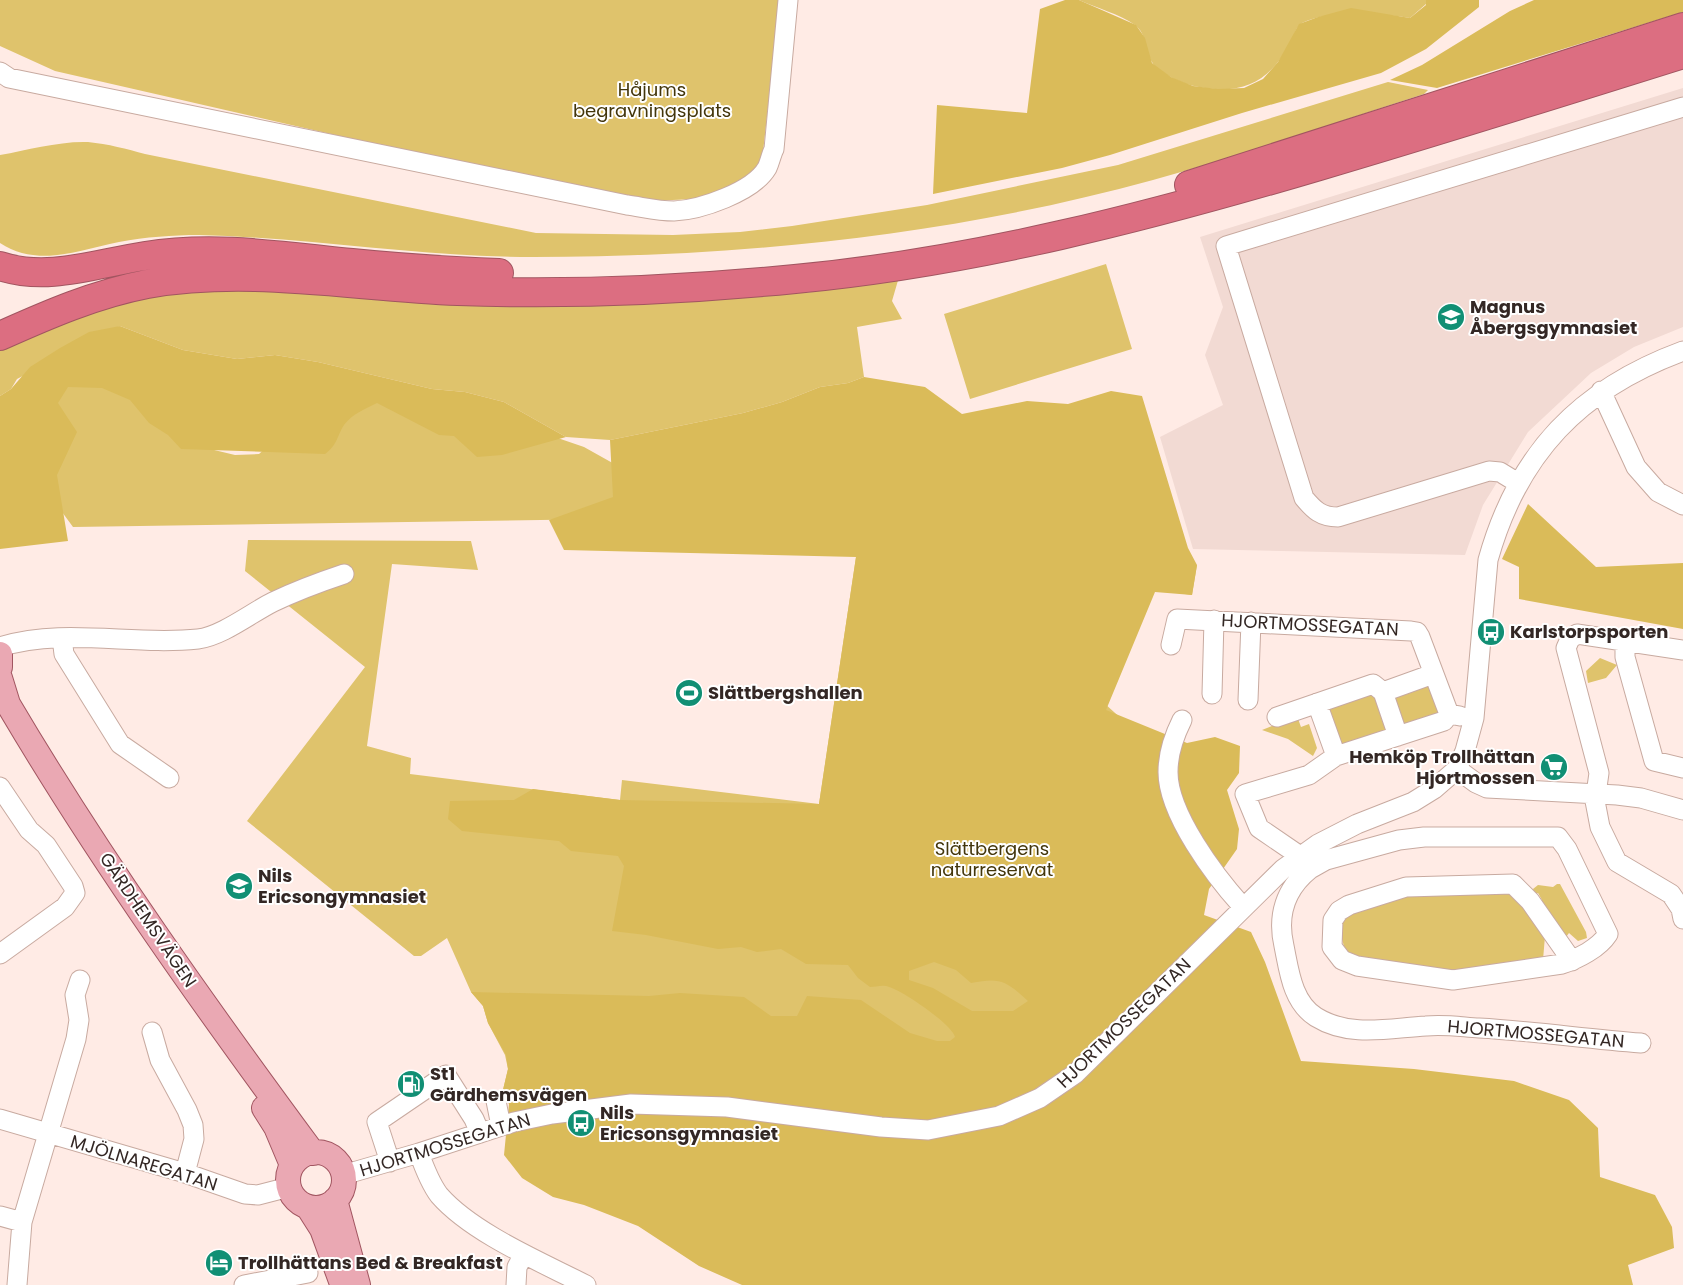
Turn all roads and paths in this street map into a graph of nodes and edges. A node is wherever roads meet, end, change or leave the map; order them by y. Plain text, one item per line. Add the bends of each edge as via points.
1 (788, 0) edge
2 (1683, 27) edge
3 (1683, 54) edge
4 (0, 72) edge
5 (1683, 108) edge
6 (0, 266) edge
7 (0, 336) edge
8 (1683, 350) edge
9 (1601, 392) junction
10 (1518, 483) junction
11 (1683, 505) edge
12 (344, 574) dead end
13 (1214, 620) junction
14 (1252, 622) junction
15 (62, 638) junction
16 (1625, 641) junction
17 (1171, 645) dead end
18 (0, 647) edge
19 (1683, 650) edge
20 (0, 654) edge
21 (0, 667) edge
22 (1434, 674) junction
23 (0, 678) edge
24 (1383, 692) junction
25 (1212, 694) dead end
26 (1248, 700) dead end
27 (1317, 703) junction
28 (0, 714) edge
29 (1449, 714) junction
30 (1277, 717) dead end
31 (1474, 718) junction
32 (1182, 720) dead end
33 (1398, 736) junction
34 (1336, 756) junction
35 (1683, 768) edge
36 (1457, 769) junction
37 (169, 778) dead end
38 (0, 788) edge
39 (1596, 793) junction
40 (1683, 810) edge
41 (1305, 863) junction
42 (1242, 906) junction
43 (1682, 908) edge
44 (4, 957) edge
45 (1572, 961) junction
46 (80, 980) dead end
47 (152, 1032) dead end
48 (1641, 1044) dead end
49 (496, 1101) dead end
50 (0, 1119) edge
51 (501, 1126) junction
52 (480, 1133) junction
53 (48, 1134) junction
54 (313, 1153) junction
55 (419, 1153) junction
56 (390, 1162) junction
57 (185, 1173) junction
58 (343, 1175) junction
59 (290, 1176) junction
60 (335, 1200) junction
61 (308, 1207) junction
62 (0, 1216) edge
63 (22, 1222) junction
64 (524, 1254) junction
65 (308, 1273) dead end
66 (16, 1285) edge
67 (244, 1285) edge
68 (342, 1285) edge
69 (358, 1285) edge
70 (516, 1285) edge
71 (586, 1285) edge

1 - 4 street via 774,150 766,169 751,185 733,195 674,211 608,202 123,103 10,78
2 - 6 highway via 1124,203 982,233 874,251 708,268 620,272 454,271 220,250 164,253 48,274 21,273
3 - 7 highway via 1208,199 1054,238 957,257 800,279 623,291 454,291 312,279 207,278 120,290
5 - 10 street via 1226,246 1304,498 1314,509 1325,517 1338,517 1489,471 1500,472
8 - 9 street via 1649,363
9 - 10 street via 1576,410 1549,438
9 - 11 street via 1636,467 1658,492
10 - 31 street via 1495,534 1488,560
12 - 15 street via 272,602 232,625 200,638
13 - 14 street, HJORTMOSSEGATAN
13 - 17 street, HJORTMOSSEGATAN via 1176,619
13 - 25 street
14 - 22 street, HJORTMOSSEGATAN via 1417,632
14 - 26 street
15 - 18 street
15 - 37 street via 64,654 120,744
16 - 19 street
16 - 35 street via 1626,657 1654,761
16 - 39 street via 1577,634 1566,648 1599,773
20 - 21 main road
22 - 24 street
22 - 29 street, HJORTMOSSEGATAN
23 - 54 main road, GÄRDHEMSVÄGEN via 8,704 102,852 204,1003
24 - 27 street via 1373,684
24 - 33 street
27 - 30 street
27 - 34 street
28 - 59 main road, GÄRDHEMSVÄGEN via 276,1127
29 - 31 street
29 - 33 street via 1444,721
31 - 36 street
32 - 42 street via 1172,742 1168,772 1173,800 1213,872
33 - 34 street
34 - 41 street via 1309,775 1245,794 1260,828
36 - 39 street via 1487,788
36 - 41 street, HJORTMOSSEGATAN via 1414,802 1356,824
38 - 44 street via 28,830 46,845 75,893 65,907
39 - 40 street via 1641,798
39 - 43 street via 1597,816 1617,862 1671,894
41 - 42 street, HJORTMOSSEGATAN via 1283,869
41 - 45 street via 1424,836 1558,837 1567,849 1608,934 1603,941
41 - 48 street, HJORTMOSSEGATAN via 1282,908 1281,932 1294,988 1313,1016 1347,1029 1481,1028
42 - 51 street, HJORTMOSSEGATAN via 1075,1074 1040,1098 999,1116 928,1130 727,1107 631,1104 552,1114
45 - 45 street via 1453,980 1357,966 1342,960 1332,947 1331,933 1333,920 1339,911 1406,887 1513,884 1530,901
46 - 53 street via 75,995 79,1020 76,1039
47 - 57 street via 160,1060 193,1124 194,1139
49 - 51 street
50 - 53 street, MJÖLNAREGATAN
51 - 52 street, HJORTMOSSEGATAN
52 - 55 street, HJORTMOSSEGATAN
52 - 56 street via 446,1075 377,1122
53 - 57 street, MJÖLNAREGATAN
53 - 63 street
54 - 58 main road via 332,1158
54 - 59 main road via 301,1157
55 - 56 street, HJORTMOSSEGATAN
55 - 64 street via 434,1186 453,1208 470,1222
56 - 58 street, HJORTMOSSEGATAN
57 - 59 street, MJÖLNAREGATAN via 245,1194 258,1195
58 - 60 main road via 342,1188
59 - 61 main road, GÄRDHEMSVÄGEN via 296,1200
60 - 61 main road via 323,1207
60 - 69 main road
61 - 68 main road, GÄRDHEMSVÄGEN via 322,1229
62 - 63 street
63 - 66 street
64 - 70 street via 518,1267
64 - 71 street
65 - 67 street

